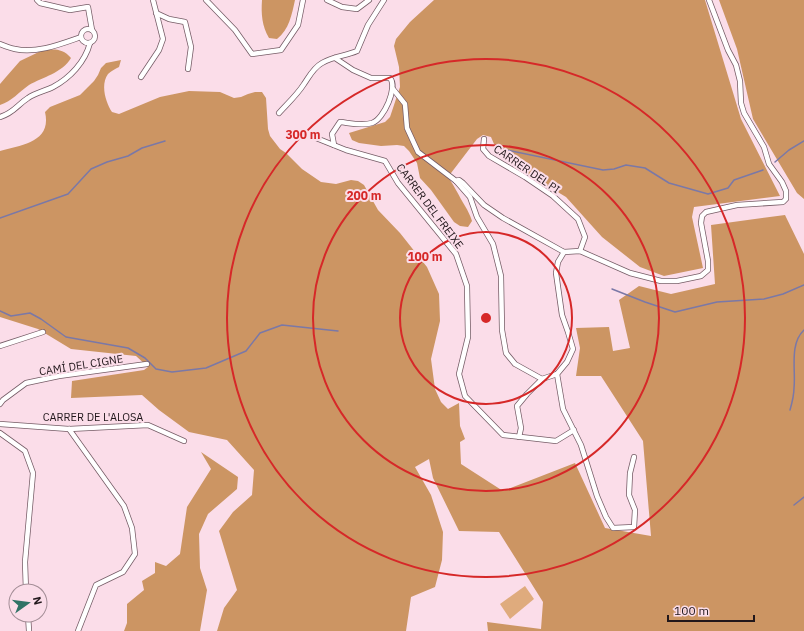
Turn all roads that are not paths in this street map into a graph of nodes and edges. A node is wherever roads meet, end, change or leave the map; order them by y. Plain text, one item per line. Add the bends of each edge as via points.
1 (37, 0) edge
2 (153, 0) edge
3 (206, 0) edge
4 (303, 0) edge
5 (327, 0) edge
6 (369, 0) edge
7 (384, 0) edge
8 (709, 0) edge
9 (156, 12) junction
10 (92, 30) junction
11 (81, 37) junction
12 (90, 43) junction
13 (0, 44) edge
14 (335, 58) junction
15 (188, 69) dead end
16 (141, 77) dead end
17 (393, 89) junction
18 (279, 113) dead end
19 (0, 117) edge
20 (316, 138) dead end
21 (484, 139) dead end
22 (334, 145) junction
23 (456, 181) junction
24 (580, 251) junction
25 (564, 252) junction
26 (42, 332) dead end
27 (0, 346) edge
28 (147, 364) dead end
29 (557, 374) junction
30 (542, 379) junction
31 (0, 404) edge
32 (0, 424) edge
33 (69, 429) junction
34 (574, 430) junction
35 (0, 433) edge
36 (519, 436) junction
37 (184, 441) dead end
38 (634, 457) dead end
39 (26, 583) edge
40 (78, 631) edge

1 - 10 street via 40,3 70,10 88,8
2 - 9 street
3 - 4 street via 236,30 252,54 281,50 298,25
5 - 6 street via 342,7 357,9
7 - 14 street via 368,25 357,50
8 - 24 street via 736,65 744,113 764,147 769,164 782,182 786,199 783,202 737,205 706,212 701,223 708,270 701,276 661,281 630,273
9 - 15 street via 169,19 185,22 191,47
9 - 16 street via 163,39 159,50
10 - 11 street via 85,30
10 - 12 street via 95,37
11 - 12 street via 83,41
11 - 13 street via 35,50 16,49
12 - 19 street via 74,73 53,87 28,98 9,114
14 - 17 street via 371,78 390,78 393,81
14 - 18 street via 321,63
17 - 22 street via 382,114 373,123 340,122 332,134
17 - 23 street via 405,104 407,128 418,152
20 - 22 street, CARRER DEL FREIXE
21 - 24 street, CARRER DEL PI via 483,148 489,156 531,180 578,219 585,238
22 - 36 street, CARRER DEL FREIXE via 385,161 398,183 456,254 467,286 468,337 460,374 465,396 503,435
23 - 25 street via 463,183 484,205 503,218
23 - 30 street via 470,197 477,217 493,244 501,276 502,330 506,353 515,364
24 - 25 street
25 - 29 street via 558,262 556,273 562,316 573,349
26 - 27 street
28 - 31 street, CAMÍ DEL CIGNE via 26,383
29 - 30 street
29 - 34 street via 563,409
30 - 36 street via 517,406 521,428
32 - 33 street, CARRER DE L'ALOSA
33 - 37 street, CARRER DE L'ALOSA via 148,425
33 - 40 street via 124,506 132,528 135,554 122,572 96,585
34 - 36 street, CARRER DEL FREIXE via 556,441
34 - 38 street via 597,496 606,518 614,528 634,527 635,510 629,495
35 - 39 street via 25,451 33,473 25,562

